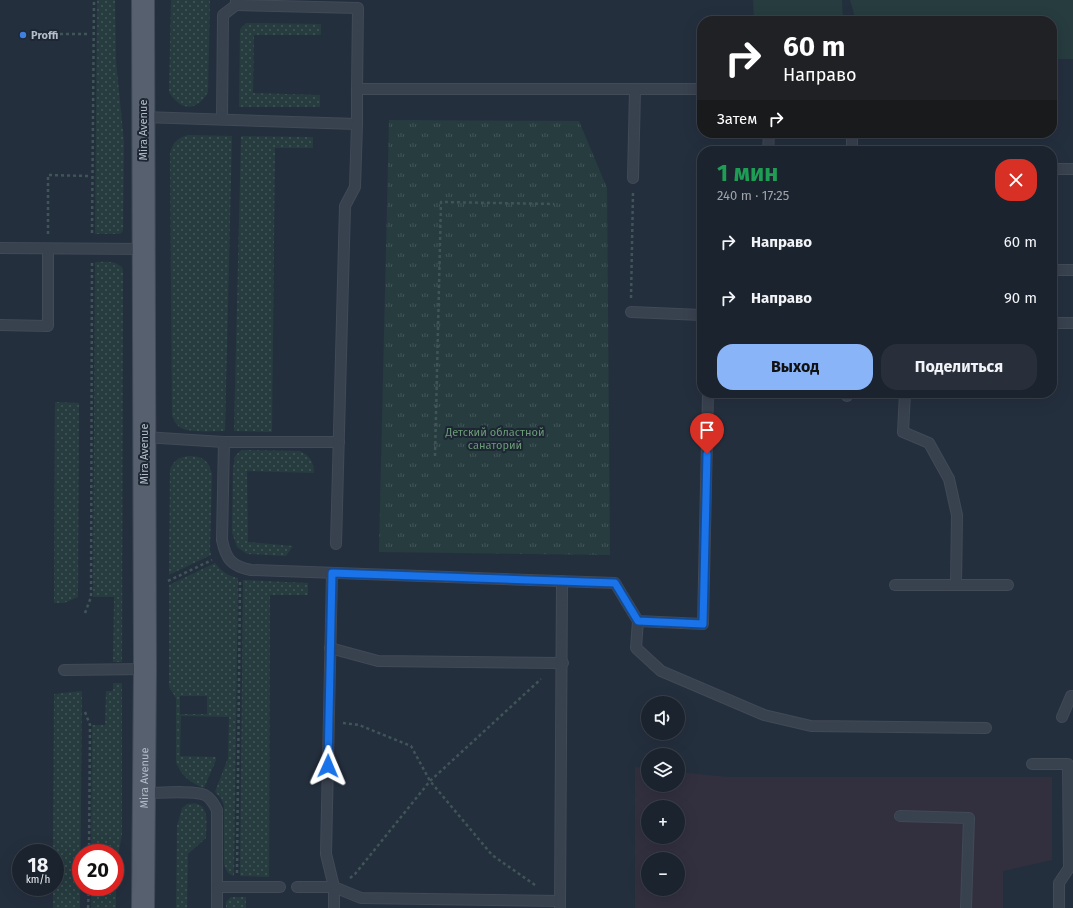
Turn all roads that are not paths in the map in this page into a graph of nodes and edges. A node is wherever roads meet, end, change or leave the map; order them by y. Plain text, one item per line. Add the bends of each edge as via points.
1 (143, 0) edge
2 (236, 3) edge
3 (328, 4) edge
4 (358, 4) edge
5 (357, 89) junction
6 (697, 89) edge
7 (635, 90) junction
8 (143, 117) junction
9 (222, 119) junction
10 (357, 124) junction
11 (1057, 169) edge
12 (1073, 169) edge
13 (633, 178) road end
14 (0, 248) edge
15 (48, 248) junction
16 (144, 249) junction
17 (1057, 270) edge
18 (1073, 270) edge
19 (631, 312) road end
20 (697, 315) edge
21 (1057, 323) edge
22 (1073, 323) edge
23 (0, 325) edge
24 (708, 398) edge
25 (905, 398) edge
26 (144, 437) junction
27 (224, 442) junction
28 (339, 442) junction
29 (336, 544) dead end
30 (332, 573) junction
31 (562, 581) junction
32 (895, 585) dead end
33 (956, 585) junction
34 (1008, 585) dead end
35 (638, 621) junction
36 (330, 648) junction
37 (562, 663) junction
38 (145, 669) junction
39 (64, 670) dead end
40 (1073, 696) edge
41 (1062, 717) dead end
42 (986, 728) dead end
43 (1032, 764) dead end
44 (145, 793) junction
45 (900, 816) dead end
46 (217, 887) junction
47 (280, 887) dead end
48 (297, 887) dead end
49 (334, 887) junction
50 (560, 905) edge
51 (143, 908) edge
52 (217, 908) edge
53 (334, 908) edge
54 (966, 908) edge
55 (1059, 908) edge

1 - 8 main road, Mira Avenue
2 - 3 lane
2 - 9 lane via 223,15
3 - 4 lane
4 - 5 lane
5 - 7 lane
5 - 10 lane
6 - 7 lane
7 - 13 lane
8 - 9 lane
8 - 16 main road, Mira Avenue
9 - 10 lane
10 - 28 lane via 355,186 345,206
11 - 12 lane
14 - 15 lane
15 - 16 lane
15 - 23 lane via 48,326
16 - 26 main road, Mira Avenue
17 - 18 lane
19 - 20 lane
21 - 22 lane
24 - 35 lane via 703,624
25 - 33 lane via 903,432 929,443 949,479 957,515
26 - 27 lane
26 - 38 main road, Mira Avenue
27 - 28 lane
27 - 30 lane via 222,540 225,553 231,562 240,568 251,570
28 - 29 lane
30 - 31 lane
30 - 36 lane
31 - 35 lane via 615,583
31 - 37 lane
32 - 33 lane
33 - 34 lane
35 - 42 lane via 636,648 660,671 764,715 811,726
36 - 37 lane via 378,661
36 - 49 lane via 326,854
37 - 50 lane
38 - 39 lane
38 - 44 main road, Mira Avenue
40 - 41 lane via 1070,696
43 - 55 lane via 1068,764 1069,868 1059,884
44 - 46 lane via 198,793 207,795 214,802 217,810
44 - 51 main road, Mira Avenue
45 - 54 lane via 969,818
46 - 47 lane
46 - 52 lane
48 - 49 lane
49 - 50 lane via 361,898
49 - 53 lane

